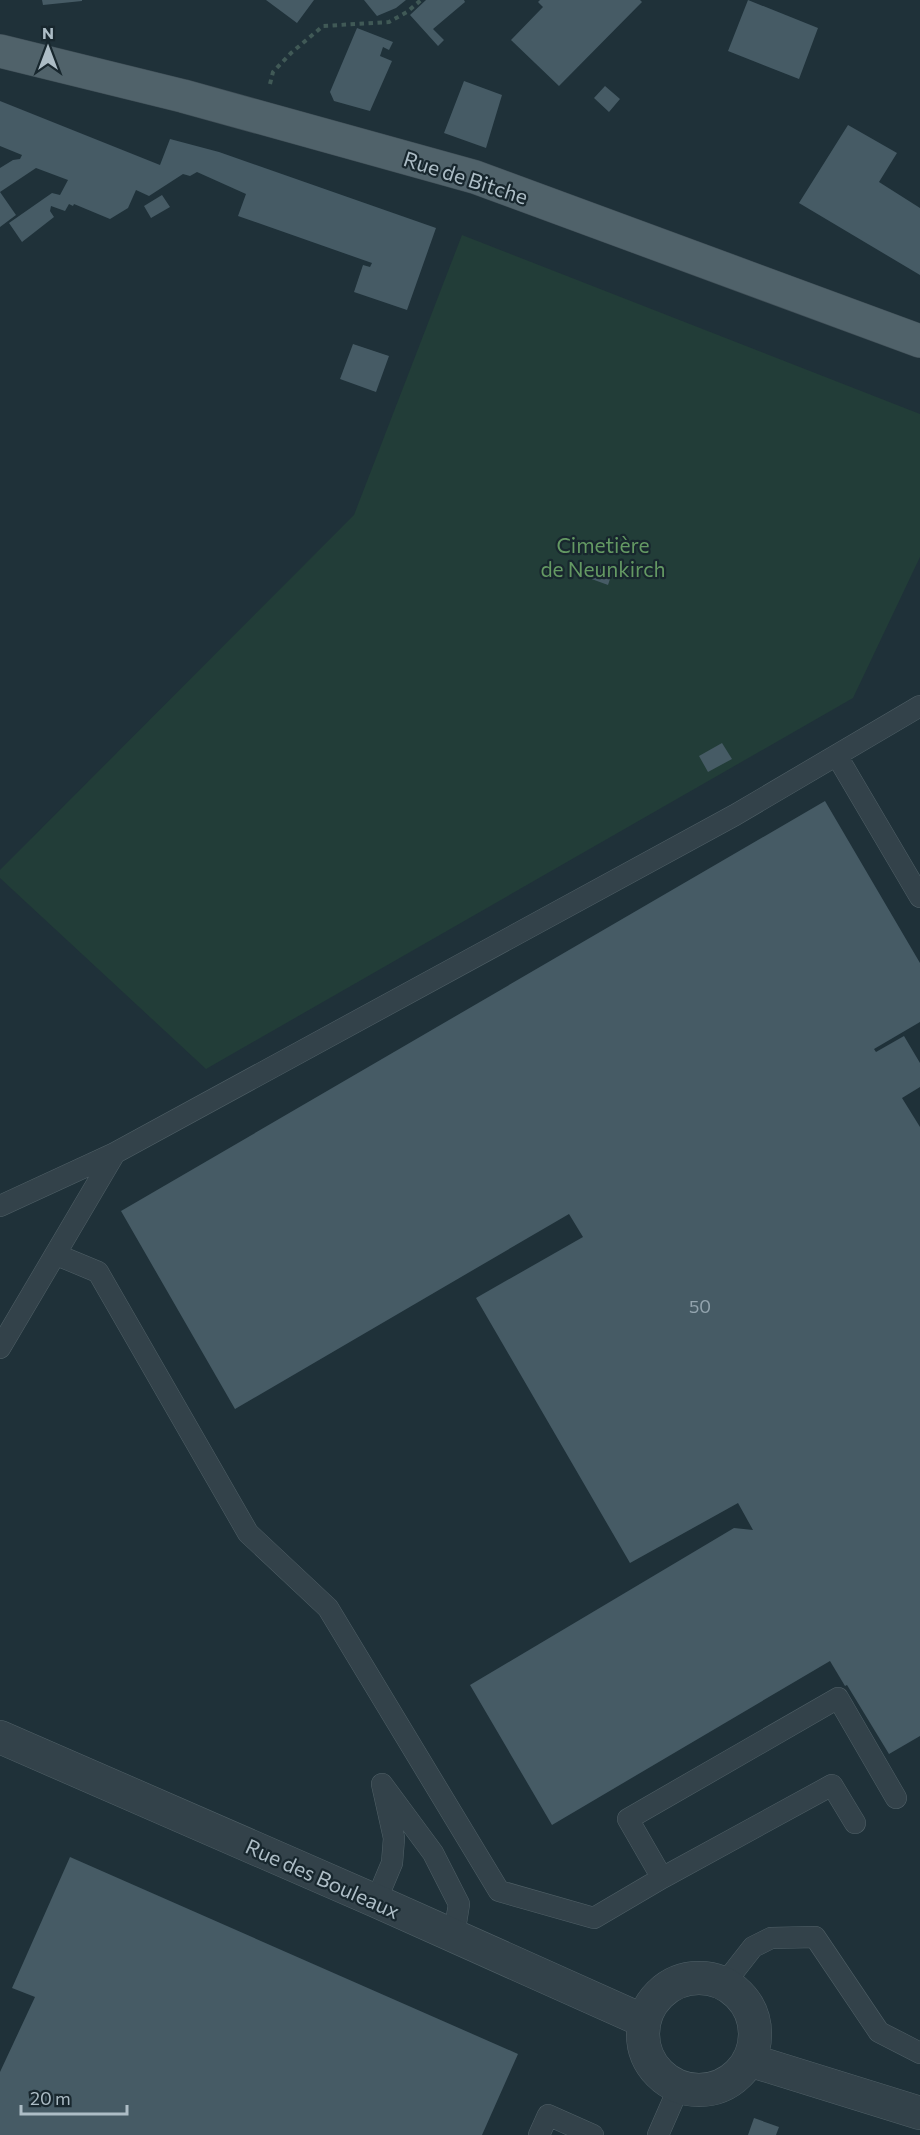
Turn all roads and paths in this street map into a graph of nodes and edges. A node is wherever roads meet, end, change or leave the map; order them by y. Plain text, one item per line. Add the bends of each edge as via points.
1 (421, 0) edge
2 (0, 51) edge
3 (261, 118) junction
4 (920, 341) edge
5 (920, 706) edge
6 (837, 756) junction
7 (920, 897) edge
8 (115, 1153) junction
9 (0, 1206) edge
10 (57, 1255) junction
11 (0, 1348) edge
12 (0, 1737) edge
13 (896, 1798) dead end
14 (855, 1823) dead end
15 (662, 1878) junction
16 (376, 1901) junction
17 (454, 1935) junction
18 (724, 1984) junction
19 (644, 2021) junction
20 (920, 2053) edge
21 (749, 2060) junction
22 (679, 2087) junction
23 (920, 2113) edge
24 (539, 2135) edge
25 (593, 2135) edge
26 (658, 2135) edge

1 - 3 path via 389,22 323,26 273,72
2 - 3 main road, Rue de Bitche
3 - 4 main road, Rue de Bitche via 475,177
5 - 6 lane
6 - 7 lane
6 - 8 lane
8 - 9 lane
8 - 10 lane
10 - 11 lane
10 - 15 lane via 98,1272 248,1533 328,1608 499,1891 594,1918
12 - 16 street, Rue des Bouleaux
13 - 15 lane via 837,1698 628,1819
14 - 15 lane via 832,1785
16 - 17 street, Rue des Bouleaux
16 - 17 lane via 392,1863 394,1838 382,1784 433,1853 459,1904
17 - 19 street, Rue des Bouleaux
18 - 19 street via 708,1978 675,1983 656,1999
18 - 20 lane via 753,1947 771,1938 815,1937 879,2032
18 - 21 street via 739,1994 755,2025 755,2043
19 - 22 street via 646,2053 665,2079
21 - 22 street via 740,2073 712,2089
21 - 23 street
22 - 26 lane
24 - 25 lane via 548,2115

